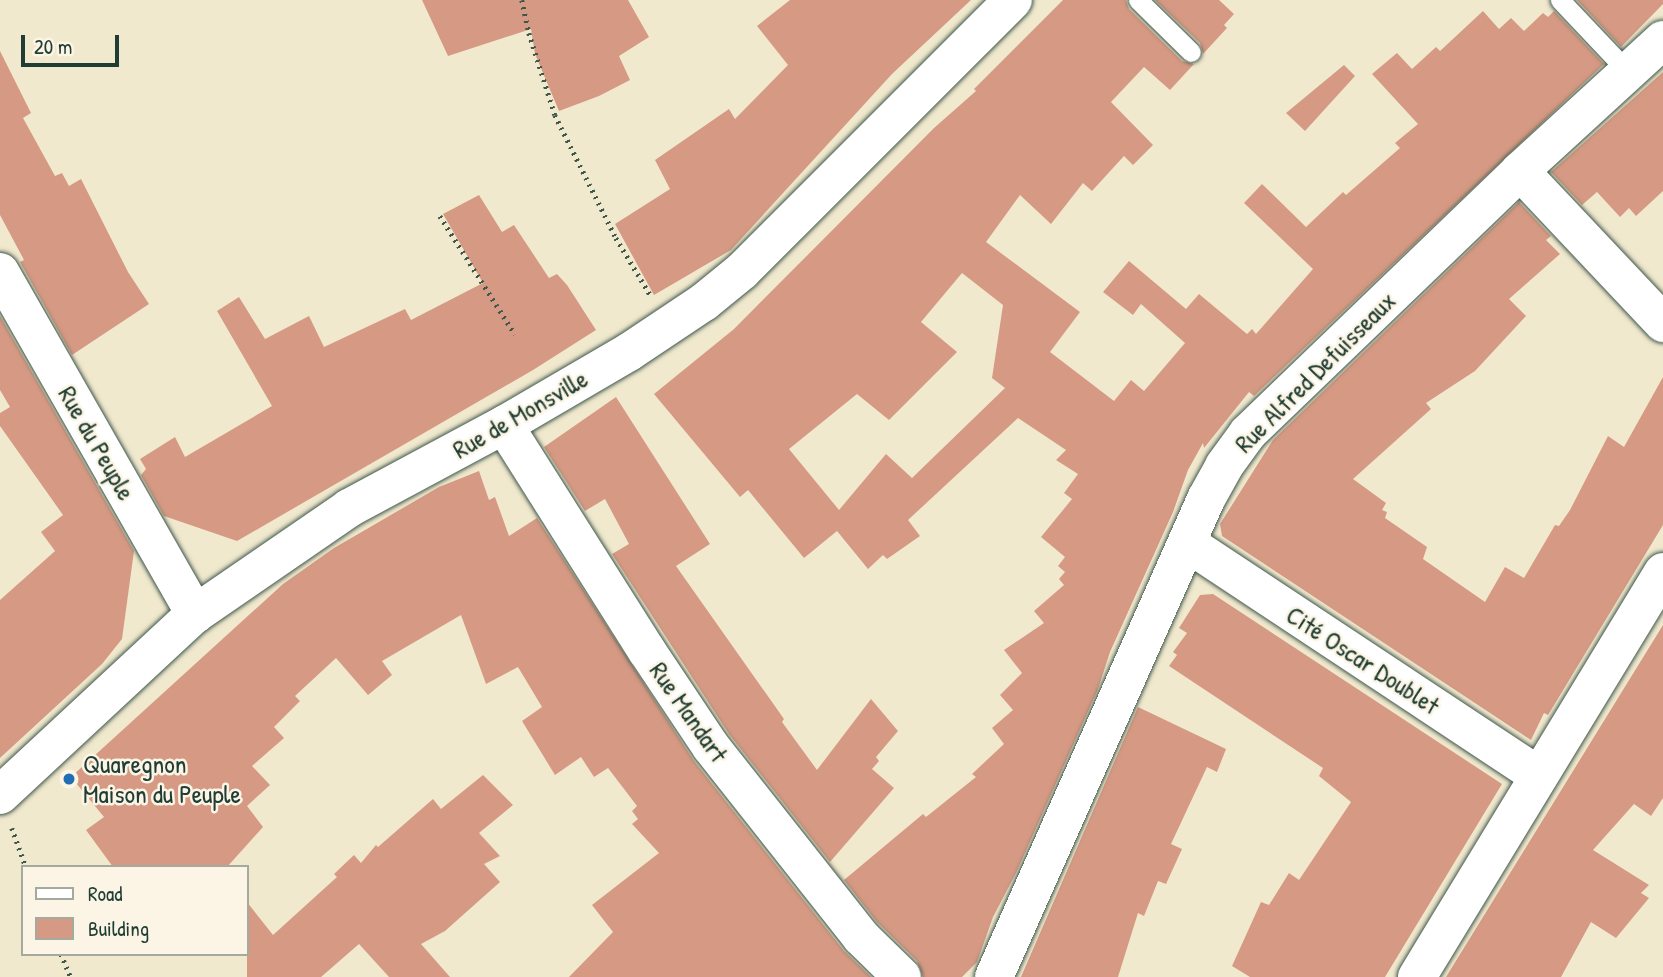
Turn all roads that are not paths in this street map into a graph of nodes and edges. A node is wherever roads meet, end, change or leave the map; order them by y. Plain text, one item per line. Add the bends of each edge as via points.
1 (1013, 0) edge
2 (1138, 0) edge
3 (1560, 0) edge
4 (1663, 40) edge
5 (1191, 52) dead end
6 (1628, 72) junction
7 (1520, 171) junction
8 (0, 272) edge
9 (1663, 323) edge
10 (505, 425) junction
11 (1187, 543) junction
12 (1663, 572) edge
13 (195, 614) junction
14 (1539, 776) junction
15 (4, 808) edge
16 (902, 977) edge
17 (994, 977) edge
18 (1417, 977) edge

1 - 10 street, Rue de Monsville via 742,271 668,326
2 - 5 lane
3 - 6 lane
4 - 6 street, Rue Alfred Defuisseaux
6 - 7 street, Rue Alfred Defuisseaux
7 - 9 street
7 - 11 street, Rue Alfred Defuisseaux via 1248,433 1224,466
8 - 13 street, Rue du Peuple
10 - 13 street, Rue de Monsville via 349,508
10 - 16 street, Rue Mandart via 711,747 862,937
11 - 14 street, Cité Oscar Doublet
11 - 17 street, Rue Alfred Defuisseaux
12 - 14 street
13 - 15 street, Rue de Monsville
14 - 18 street

